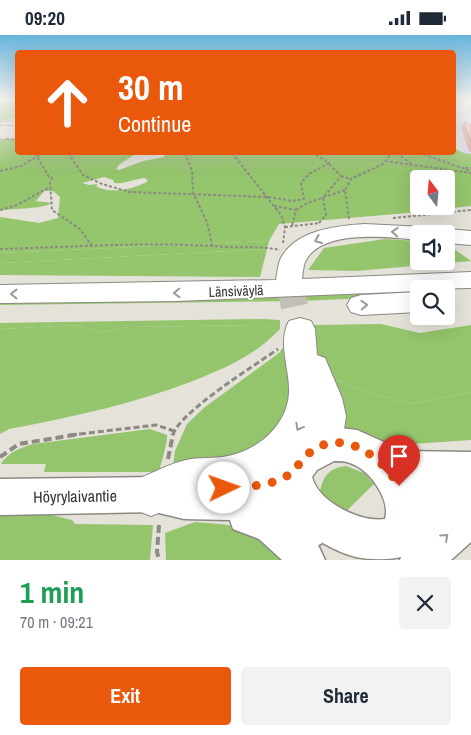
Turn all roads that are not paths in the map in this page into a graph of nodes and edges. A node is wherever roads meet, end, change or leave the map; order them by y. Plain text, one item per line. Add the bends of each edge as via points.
1 (410, 233) edge
2 (455, 237) edge
3 (471, 238) edge
4 (289, 280) tunnel mouth
5 (471, 281) edge
6 (0, 294) edge
7 (471, 299) edge
8 (455, 300) edge
9 (410, 303) edge
10 (0, 312) edge
11 (309, 456) junction
12 (379, 459) junction
13 (471, 471) edge
14 (0, 497) edge
15 (165, 497) junction
16 (471, 500) edge
17 (471, 518) edge
18 (315, 548) edge
19 (398, 548) edge

1 -> 4 highway via 365,231 313,241 300,251 290,266
2 - 3 highway
5 -> 6 highway, Länsiväylä via 136,294
7 - 8 highway
10 -> 9 highway, Länsiväylä via 129,312
11 - 12 main road via 332,444 348,444
11 - 15 main road, Höyrylaivantie via 290,475 277,481 248,487 185,490
11 -> 15 highway via 325,437 330,416 328,406 293,331 298,340 308,389 303,422 296,433 270,459 251,469 228,477 186,481
11 - 18 main road via 295,476 295,503
12 - 13 main road via 404,470
12 - 19 main road via 399,486 405,503
14 - 15 main road, Höyrylaivantie
15 - 18 main road via 216,512 257,518 287,537
16 - 19 main road via 423,504 413,509
19 -> 17 main road via 448,533
18 - 19 main road via 351,559 369,559

